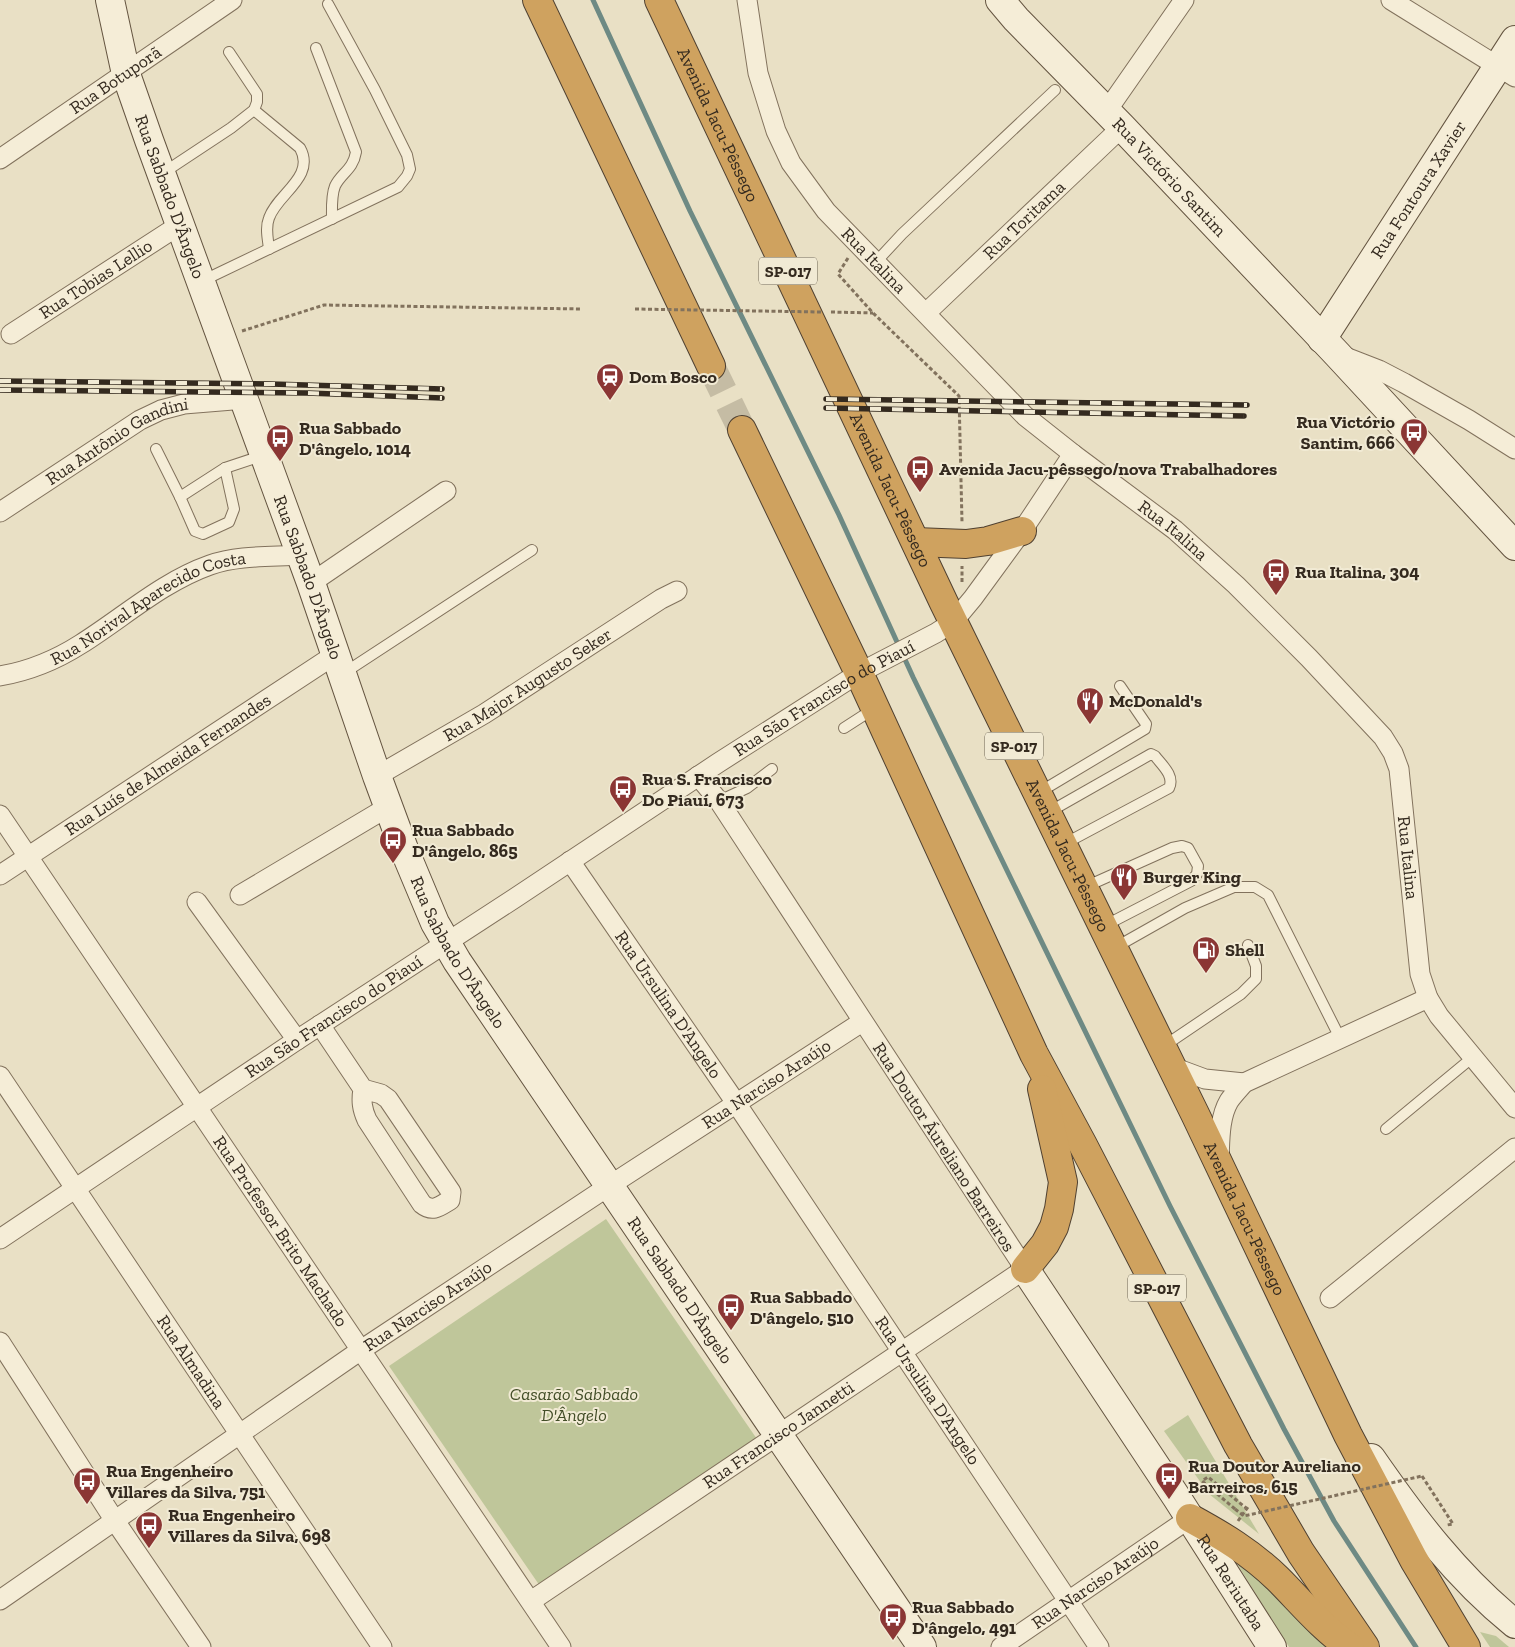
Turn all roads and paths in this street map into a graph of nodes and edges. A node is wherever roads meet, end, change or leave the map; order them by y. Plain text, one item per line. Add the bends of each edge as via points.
1 (110, 0) edge
2 (232, 0) edge
3 (537, 0) edge
4 (659, 0) edge
5 (747, 0) edge
6 (1000, 0) edge
7 (1184, 0) edge
8 (1391, 0) edge
9 (328, 4) dead end
10 (1515, 40) edge
11 (316, 48) dead end
12 (229, 52) dead end
13 (1507, 72) edge
14 (126, 74) junction
15 (1055, 90) dead end
16 (254, 110) junction
17 (1114, 120) junction
18 (0, 159) edge
19 (162, 174) junction
20 (332, 219) junction
21 (181, 224) junction
22 (857, 242) junction
23 (268, 249) junction
24 (876, 262) junction
25 (202, 282) junction
26 (582, 309) dead end
27 (635, 309) dead end
28 (873, 313) junction
29 (926, 313) junction
30 (11, 334) dead end
31 (222, 337) junction
32 (1330, 347) junction
33 (711, 366) tunnel mouth
34 (245, 399) junction
35 (742, 430) tunnel mouth
36 (156, 449) dead end
37 (1515, 449) edge
38 (1073, 454) junction
39 (265, 455) junction
40 (225, 468) junction
41 (446, 491) dead end
42 (180, 497) junction
43 (0, 512) edge
44 (1022, 531) junction
45 (916, 542) junction
46 (962, 544) junction
47 (1515, 546) edge
48 (532, 550) dead end
49 (301, 555) junction
50 (311, 583) junction
51 (677, 591) dead end
52 (944, 619) junction
53 (340, 664) junction
54 (868, 668) junction
55 (0, 676) edge
56 (1120, 686) dead end
57 (875, 708) junction
58 (844, 728) dead end
59 (772, 769) dead end
60 (377, 776) junction
61 (698, 776) junction
62 (719, 801) junction
63 (1042, 803) junction
64 (388, 807) junction
65 (0, 815) edge
66 (1063, 845) junction
67 (27, 856) junction
68 (570, 861) junction
69 (0, 875) edge
70 (1084, 888) junction
71 (240, 895) dead end
72 (197, 902) dead end
73 (1108, 938) junction
74 (446, 943) junction
75 (1248, 945) dead end
76 (1428, 998) junction
77 (862, 1022) junction
78 (320, 1025) junction
79 (1340, 1038) junction
80 (297, 1040) junction
81 (1034, 1054) junction
82 (1166, 1057) junction
83 (1473, 1058) junction
84 (0, 1076) edge
85 (1244, 1083) junction
86 (363, 1088) junction
87 (736, 1103) junction
88 (197, 1106) junction
89 (1515, 1108) edge
90 (1386, 1129) dead end
91 (1515, 1148) edge
92 (1218, 1166) junction
93 (609, 1186) junction
94 (75, 1188) junction
95 (0, 1239) edge
96 (1025, 1269) junction
97 (1330, 1298) dead end
98 (0, 1342) edge
99 (361, 1350) junction
100 (902, 1353) junction
101 (240, 1435) junction
102 (1348, 1435) junction
103 (778, 1436) junction
104 (1256, 1501) junction
105 (1190, 1518) junction
106 (115, 1521) junction
107 (1445, 1526) dead end
108 (1227, 1538) junction
109 (0, 1600) edge
110 (531, 1601) junction
111 (1069, 1602) junction
112 (1515, 1624) edge
113 (197, 1646) edge
114 (382, 1647) edge
115 (562, 1647) edge
116 (922, 1647) edge
117 (1001, 1647) edge
118 (1099, 1647) edge
119 (1272, 1647) edge
120 (1350, 1647) edge
121 (1365, 1647) edge
122 (1466, 1647) edge

1 - 14 street, Rua Sabbado D'Ângelo
2 - 14 street, Rua Botuporã
3 - 33 highway
4 - 45 highway, Avenida Jacu-Pêssego / SP-017
5 - 22 street, Rua Italina via 758,73 776,131 791,163 826,210
6 - 17 street, Rua Victório Santim
7 - 17 street, Rua Toritama
8 - 13 street
9 - 20 lane via 375,90 407,155 410,169 398,187
10 - 13 street, Rua Fontoura Xavier
11 - 20 lane via 356,152 354,162 336,185
12 - 16 lane via 257,94
13 - 32 street, Rua Fontoura Xavier
14 - 18 street, Rua Botuporã
14 - 19 street, Rua Sabbado D'Ângelo
15 - 24 lane
16 - 19 lane
16 - 23 lane via 300,148 305,157 304,168 269,216
17 - 29 street, Rua Toritama
17 - 32 street, Rua Victório Santim
19 - 21 street, Rua Sabbado D'Ângelo
20 - 23 lane
21 - 25 street, Rua Sabbado D'Ângelo
21 - 30 street, Rua Tobias Lellio
22 - 24 street, Rua Italina
22 - 28 path via 838,274
23 - 25 lane
24 - 29 street, Rua Italina
25 - 31 street, Rua Sabbado D'Ângelo
26 - 31 path via 324,305
27 - 28 path, bridge
28 - 46 path via 959,396
29 - 38 street, Rua Italina via 1025,416
31 - 34 street, Rua Sabbado D'Ângelo
32 - 37 street, Rua Victório Santim via 1404,382
32 - 47 street, Rua Victório Santim
34 - 39 street, Rua Sabbado D'Ângelo
34 - 43 street, Rua Antônio Gandini via 184,404 161,410 140,420
35 - 54 highway, SP-017
36 - 42 lane
38 - 44 street, Rua São Francisco do Piauí
38 - 76 street, Rua Italina via 1175,530 1210,561 1310,658 1393,752 1399,769 1420,974
39 - 40 lane
39 - 49 street, Rua Sabbado D'Ângelo
40 - 42 lane
40 - 42 lane via 234,510 229,522 203,534 195,531
41 - 50 street
44 - 46 highway via 988,541
44 - 52 street, Rua São Francisco do Piauí via 973,598
45 - 46 highway
45 - 52 highway, Avenida Jacu-Pêssego / SP-017
46 - 52 path via 962,588
48 - 53 lane
49 - 50 street, Rua Sabbado D'Ângelo
49 - 55 street, Rua Norival Aparecido Costa via 236,559 212,564 157,591 79,645 39,666
50 - 53 street, Rua Sabbado D'Ângelo
51 - 60 street, Rua Major Augusto Seker via 484,714
52 - 54 street, Rua São Francisco do Piauí
52 - 63 highway, Avenida Jacu-Pêssego / SP-017
53 - 60 street, Rua Sabbado D'Ângelo
53 - 67 street, Rua Luís de Almeida Fernandes
54 - 57 highway, SP-017
54 - 61 street, Rua São Francisco do Piauí
56 - 63 lane via 1147,727
57 - 58 lane
57 - 81 highway, SP-017
59 - 62 lane via 747,788
60 - 64 street, Rua Sabbado D'Ângelo
61 - 62 street, Rua Doutor Áureliano Barreiros
61 - 68 street, Rua São Francisco do Piauí
62 - 77 street, Rua Doutor Áureliano Barreiros
63 - 66 highway, Avenida Jacu-Pêssego / SP-017
63 - 66 lane via 1151,754 1171,777 1169,788
64 - 71 street
64 - 74 street, Rua Sabbado D'Ângelo via 415,878
65 - 67 street, Rua Professor Brito Machado
66 - 70 highway, Avenida Jacu-Pêssego / SP-017
67 - 69 street, Rua Luís de Almeida Fernandes
67 - 88 street, Rua Professor Brito Machado
68 - 74 street, Rua São Francisco do Piauí
68 - 87 street, Rua Ursulina D'Angelo
70 - 73 highway, Avenida Jacu-Pêssego / SP-017
70 - 73 lane via 1182,846 1188,848 1198,866 1191,881
72 - 80 street
73 - 79 lane via 1234,887 1255,887 1268,895
73 - 82 highway, Avenida Jacu-Pêssego / SP-017
74 - 78 street, Rua São Francisco do Piauí
74 - 93 street, Rua Sabbado D'Ângelo
75 - 82 lane via 1256,966 1256,979
76 - 79 street
76 - 83 street, Rua Italina
77 - 87 street, Rua Narciso Araújo
77 - 96 street, Rua Doutor Áureliano Barreiros
78 - 80 street, Rua São Francisco do Piauí
78 - 86 street
79 - 85 street
80 - 88 street, Rua São Francisco do Piauí
81 - 96 highway via 1062,1182 1054,1228
81 - 104 highway, SP-017 via 1238,1445
82 - 85 street via 1205,1078
82 - 92 highway, Avenida Jacu-Pêssego / SP-017
83 - 89 street, Rua Italina
83 - 90 lane
84 - 94 street, Rua Almadina
85 - 92 street via 1229,1100 1223,1118
86 - 86 street via 388,1099 451,1192 450,1200 437,1209 428,1209 422,1204 367,1120 361,1101
87 - 93 street, Rua Narciso Araújo
87 - 100 street, Rua Ursulina D'Angelo
88 - 94 street, Rua São Francisco do Piauí
88 - 99 street, Rua Professor Brito Machado
91 - 97 street
92 - 102 highway, Avenida Jacu-Pêssego / SP-017
93 - 99 street, Rua Narciso Araújo
93 - 103 street, Rua Sabbado D'Ângelo
94 - 95 street, Rua São Francisco do Piauí
94 - 101 street, Rua Almadina
96 - 100 street, Rua Francisco Jannetti
96 - 105 street, Rua Doutor Áureliano Barreiros
98 - 106 street
99 - 101 street, Rua Narciso Araújo
99 - 110 street, Rua Professor Brito Machado
100 - 103 street, Rua Francisco Jannetti
100 - 111 street, Rua Ursulina D'Angelo
101 - 106 street, Rua Narciso Araújo
101 - 114 street, Rua Almadina
102 - 112 street via 1371,1458 1441,1553
102 - 122 highway, Avenida Jacu-Pêssego / SP-017 via 1414,1560
103 - 110 street, Rua Francisco Jannetti
103 - 116 street, Rua Sabbado D'Ângelo
104 - 107 path, bridge via 1208,1477 1202,1481 1244,1516 1422,1476 1452,1524
104 - 108 path
104 - 121 highway, SP-017 via 1300,1553
105 - 108 highway
105 - 111 street, Rua Narciso Araújo
105 - 119 street, Rua Reriutaba
106 - 109 street, Rua Narciso Araújo
106 - 113 street
108 - 120 highway via 1260,1562 1322,1624
110 - 115 street, Rua Professor Brito Machado
111 - 117 street, Rua Narciso Araújo
111 - 118 street, Rua Ursulina D'Angelo

